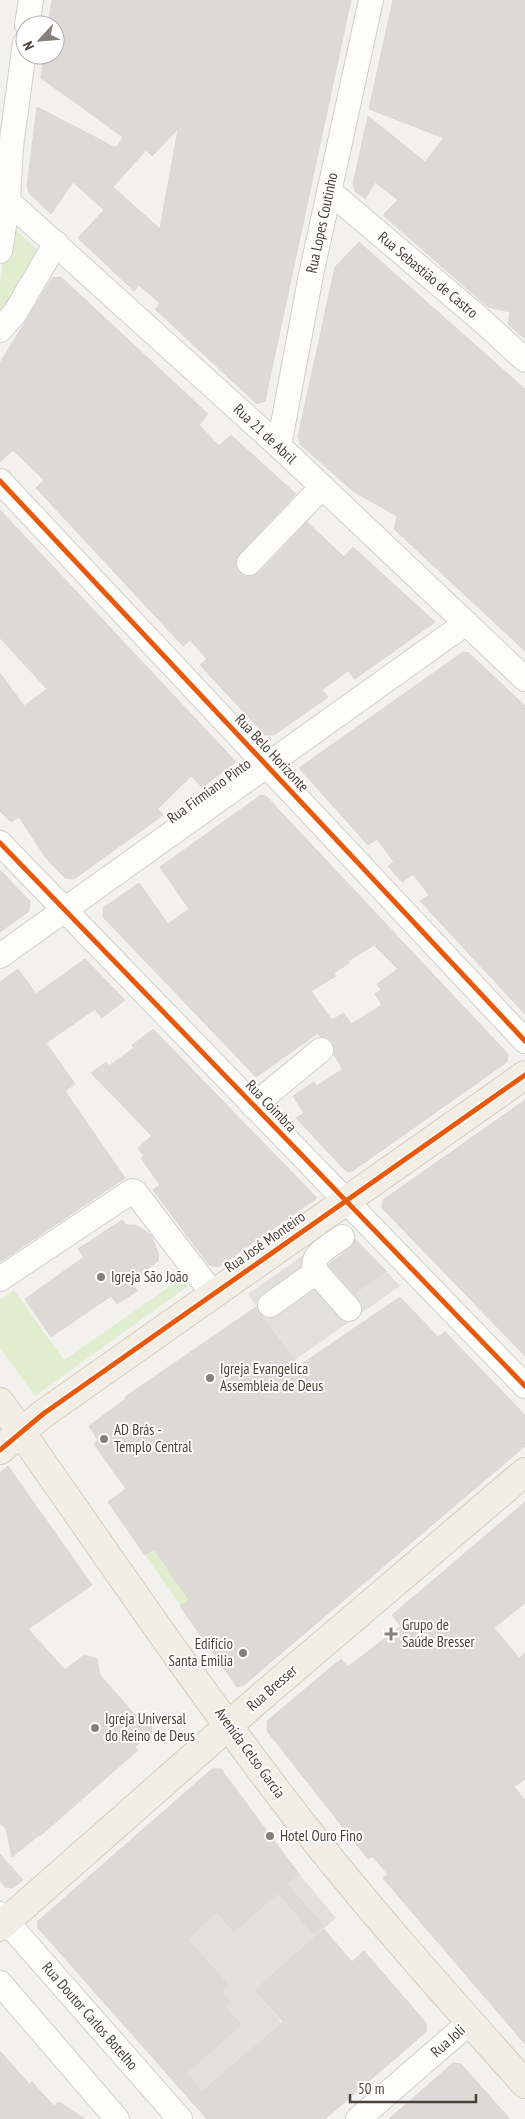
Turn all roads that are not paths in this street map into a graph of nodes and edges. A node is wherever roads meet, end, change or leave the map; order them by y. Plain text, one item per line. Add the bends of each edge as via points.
1 (31, 0) edge
2 (372, 0) edge
3 (29, 15) edge
4 (21, 65) edge
5 (6, 152) edge
6 (329, 191) junction
7 (4, 198) edge
8 (56, 243) junction
9 (0, 251) edge
10 (0, 330) edge
11 (525, 360) edge
12 (279, 446) junction
13 (0, 481) edge
14 (322, 488) junction
15 (250, 563) dead end
16 (466, 623) junction
17 (525, 679) edge
18 (267, 766) junction
19 (0, 843) edge
20 (65, 910) junction
21 (0, 956) edge
22 (525, 1041) edge
23 (321, 1050) dead end
24 (525, 1075) edge
25 (254, 1106) junction
26 (346, 1201) junction
27 (342, 1237) dead end
28 (316, 1272) junction
29 (0, 1278) edge
30 (213, 1294) junction
31 (270, 1305) dead end
32 (349, 1310) dead end
33 (525, 1386) edge
34 (0, 1402) edge
35 (21, 1432) junction
36 (0, 1450) edge
37 (525, 1472) edge
38 (229, 1725) junction
39 (2, 1921) edge
40 (0, 1983) edge
41 (470, 2022) junction
42 (525, 2084) edge
43 (117, 2119) edge
44 (180, 2119) edge
45 (358, 2119) edge

1 - 3 street
2 - 6 street, Rua Lopes Coutinho
4 - 5 street
5 - 7 street
6 - 11 street, Rua Sebastião de Castro
6 - 12 street, Rua Lopes Coutinho
7 - 8 street, Rua 21 de Abril
7 - 9 street
8 - 10 street via 15,313
8 - 12 street, Rua 21 de Abril
12 - 14 street, Rua 21 de Abril
13 - 18 street, Rua Belo Horizonte
14 - 15 street
14 - 16 street, Rua 21 de Abril
16 - 17 street, Rua 21 de Abril
16 - 18 street, Rua Firmiano Pinto
18 - 20 street, Rua Firmiano Pinto
18 - 22 street, Rua Belo Horizonte
19 - 20 street, Rua Coimbra
20 - 21 street, Rua Firmiano Pinto
20 - 25 street, Rua Coimbra
23 - 25 street
24 - 26 main road, Rua José Monteiro
25 - 26 street, Rua Coimbra
26 - 30 main road, Rua José Monteiro
26 - 33 street, Rua Coimbra
27 - 28 street via 315,1258
28 - 31 street
28 - 32 street
29 - 30 street via 132,1191
30 - 35 main road, Rua José Monteiro
34 - 35 main road, Avenida Celso Garcia
35 - 36 main road, Rua José Monteiro
35 - 38 main road, Avenida Celso Garcia
37 - 38 main road, Rua Bresser
38 - 39 main road, Rua Bresser
38 - 41 main road, Avenida Celso Garcia via 324,1851
39 - 44 street, Rua Doutor Carlos Botelho
40 - 43 street
41 - 42 main road, Avenida Celso Garcia
41 - 45 street, Rua Joli

